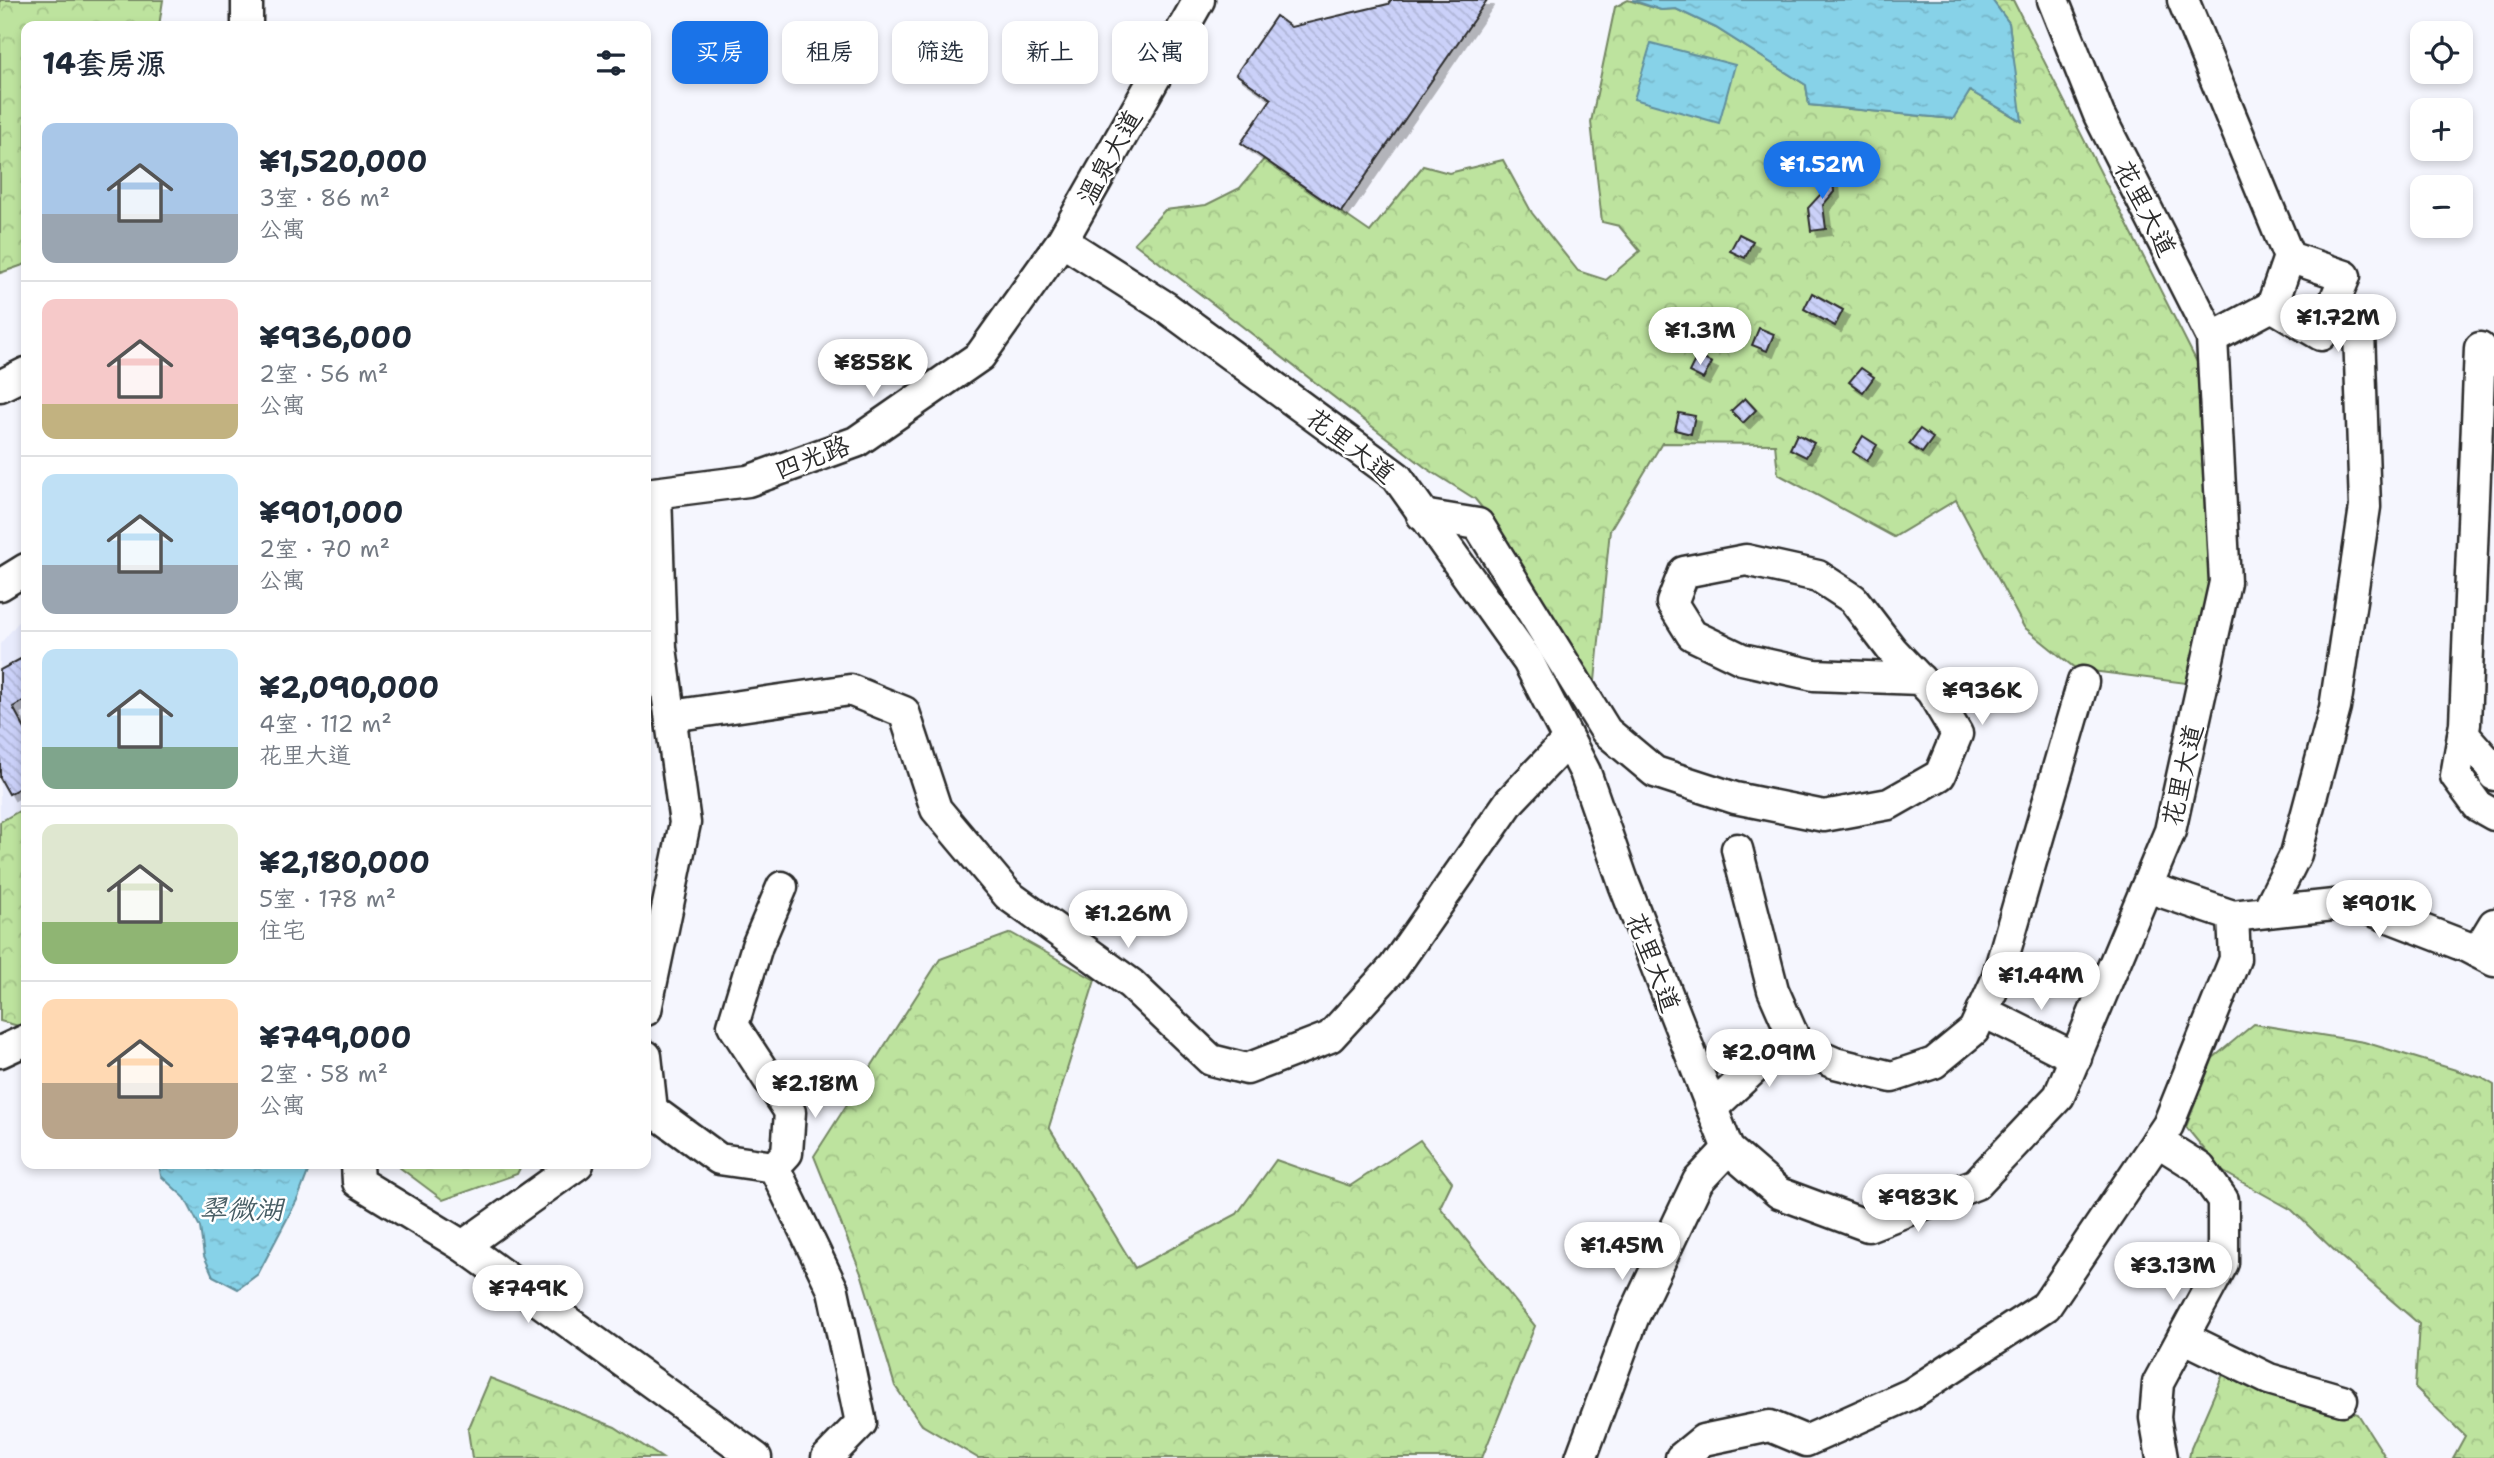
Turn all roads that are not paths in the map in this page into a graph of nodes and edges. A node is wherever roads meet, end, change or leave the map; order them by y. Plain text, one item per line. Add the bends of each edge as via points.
1 (247, 0) edge
2 (1199, 0) edge
3 (2053, 0) edge
4 (2183, 0) edge
5 (247, 21) edge
6 (1062, 241) junction
7 (2289, 257) junction
8 (2335, 301) junction
9 (2272, 306) junction
10 (2212, 338) junction
11 (2480, 348) dead end
12 (21, 376) edge
13 (0, 387) edge
14 (651, 494) edge
15 (1422, 515) junction
16 (21, 572) edge
17 (0, 585) edge
18 (1920, 679) junction
19 (2083, 682) dead end
20 (671, 716) junction
21 (2463, 734) junction
22 (1569, 740) junction
23 (2494, 775) edge
24 (2494, 815) edge
25 (1737, 849) dead end
26 (782, 887) dead end
27 (2147, 887) junction
28 (2266, 912) junction
29 (2233, 916) junction
30 (2494, 923) edge
31 (2486, 956) edge
32 (651, 986) edge
33 (1982, 1011) junction
34 (1792, 1033) junction
35 (21, 1042) edge
36 (0, 1052) edge
37 (2076, 1059) junction
38 (1712, 1108) junction
39 (651, 1114) edge
40 (2157, 1141) junction
41 (1728, 1149) junction
42 (774, 1167) junction
43 (357, 1169) edge
44 (571, 1169) edge
45 (463, 1247) junction
46 (2183, 1337) junction
47 (2342, 1400) dead end
48 (1802, 1449) edge
49 (1589, 1455) edge
50 (756, 1458) edge
51 (827, 1458) edge
52 (1681, 1458) edge
53 (2162, 1458) edge

1 - 5 street
2 - 6 street, 温泉大道
3 - 10 street, 花里大道 via 2099,115
4 - 7 street
6 - 14 street, 四光路 via 979,356 856,442 748,481
6 - 15 street, 花里大道 via 1167,308 1397,477
7 - 8 street via 2345,276
7 - 9 street
8 - 9 street via 2321,335
8 - 28 street via 2359,331 2365,507 2335,708 2296,854
9 - 10 street
10 - 27 street, 花里大道 via 2225,582 2170,831
11 - 21 street
12 - 13 street
14 - 20 street
15 - 18 street via 1478,524 1606,731 1655,772 1735,798 1824,817 1889,804 1940,775 1957,734
15 - 22 street, 花里大道 via 1528,660
16 - 17 street
18 - 18 street via 1853,599 1818,576 1746,560 1684,572 1672,603 1692,635 1742,659 1814,675
19 - 33 street via 1996,982
20 - 22 street via 850,690 904,712 936,809 1009,895 1131,984 1211,1060 1247,1069 1330,1037 1394,967 1510,801
20 - 32 street via 685,823
21 - 23 street
21 - 24 street via 2456,776 2478,806
22 - 38 street, 花里大道
25 - 34 street via 1773,990
26 - 42 street via 757,946 733,1025 790,1112 787,1153
27 - 29 street
27 - 37 street, 花里大道
28 - 29 street
28 - 31 street via 2353,903
29 - 40 street via 2235,960 2168,1125
30 - 31 street
33 - 34 street via 1974,1030 1934,1063 1892,1077 1835,1063 1798,1047
33 - 37 street
34 - 38 street
35 - 36 street
37 - 41 street, 花里大道 via 2059,1096 1976,1184 1868,1226 1779,1193
38 - 41 street, 花里大道
39 - 42 street via 719,1159
40 - 46 street via 2200,1168 2223,1200 2223,1263
40 - 48 street via 2046,1306 1911,1394
41 - 49 street via 1698,1181 1633,1318
42 - 51 street via 833,1290 862,1423
43 - 45 street via 358,1182
44 - 45 street
45 - 50 street
46 - 47 street via 2269,1379
46 - 53 street via 2158,1384 2155,1418
48 - 52 street via 1770,1426 1703,1440

